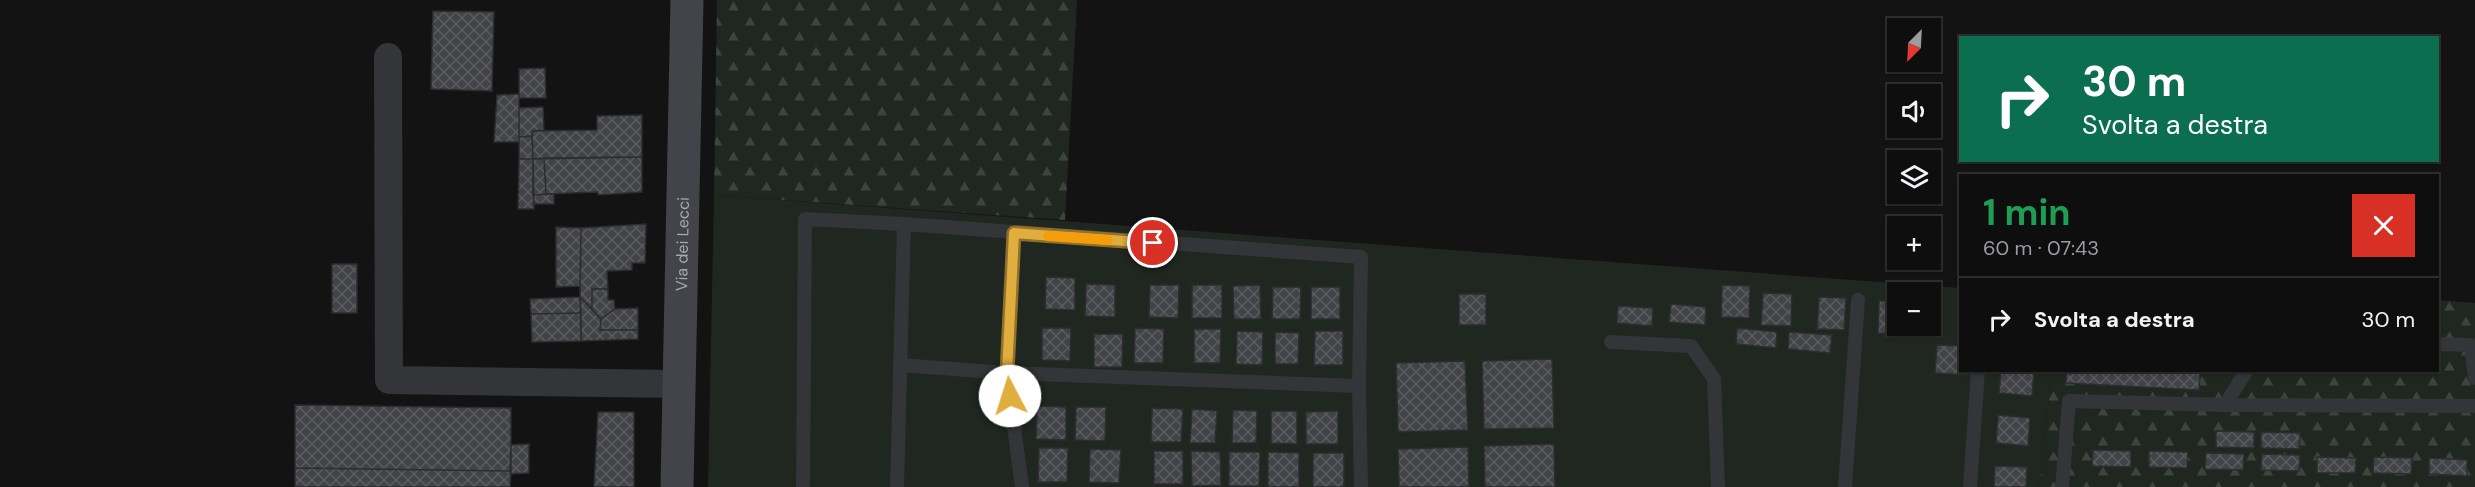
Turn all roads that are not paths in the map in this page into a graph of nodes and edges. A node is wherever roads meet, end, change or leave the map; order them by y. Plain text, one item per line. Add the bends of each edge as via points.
1 (687, 0) edge
2 (388, 57) dead end
3 (904, 224) junction
4 (1014, 233) junction
5 (1858, 300) dead end
6 (1611, 342) dead end
7 (2439, 344) edge
8 (900, 365) junction
9 (1978, 372) edge
10 (2246, 372) edge
11 (1007, 373) junction
12 (2475, 378) edge
13 (679, 384) junction
14 (1359, 386) junction
15 (2225, 405) junction
16 (2475, 406) edge
17 (677, 487) edge
18 (803, 487) edge
19 (897, 487) edge
20 (1022, 487) edge
21 (1361, 487) edge
22 (1718, 487) edge
23 (1845, 487) edge
24 (1970, 487) edge
25 (2061, 487) edge

1 - 13 street, Via dei Lecci
2 - 13 street via 389,380
3 - 4 lane
3 - 8 lane
3 - 18 lane via 805,219
4 - 11 lane
4 - 14 lane via 1361,257
5 - 23 lane
6 - 22 lane via 1690,346 1714,379
7 - 12 lane via 2471,345
8 - 11 lane
8 - 19 lane
9 - 24 lane
10 - 15 lane
11 - 14 lane
11 - 20 lane
13 - 17 street, Via dei Lecci
14 - 21 lane
15 - 16 lane
15 - 25 lane via 2069,401

